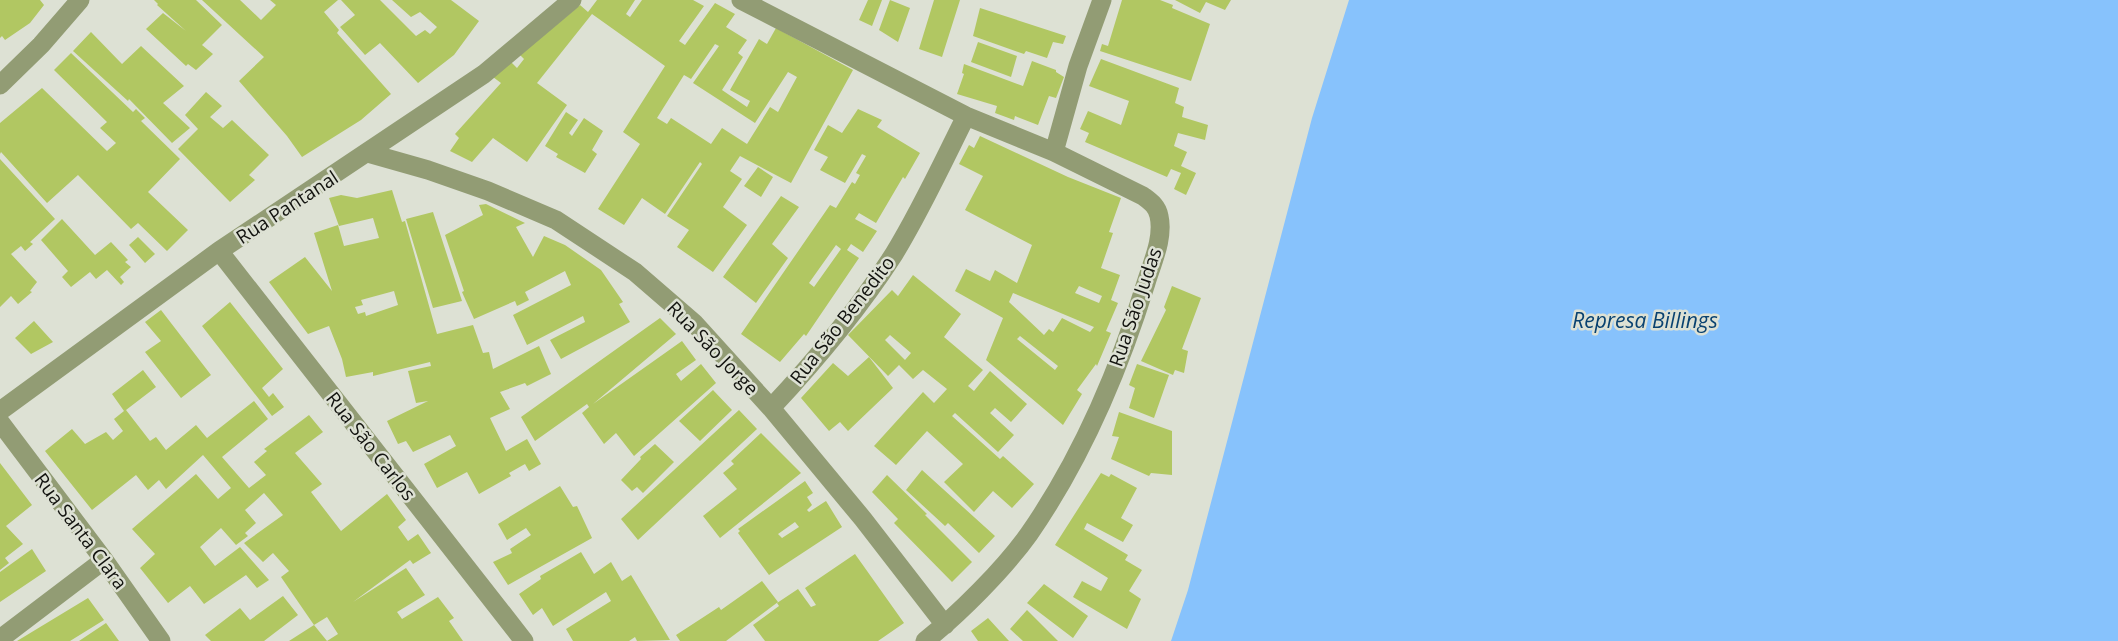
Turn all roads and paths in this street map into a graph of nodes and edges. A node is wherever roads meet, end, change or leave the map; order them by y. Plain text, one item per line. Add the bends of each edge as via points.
1 (80, 0) edge
2 (572, 0) edge
3 (741, 0) edge
4 (1102, 0) edge
5 (0, 85) edge
6 (966, 116) junction
7 (1054, 152) junction
8 (368, 153) junction
9 (219, 251) junction
10 (771, 408) junction
11 (0, 411) edge
12 (0, 422) edge
13 (104, 559) junction
14 (946, 625) junction
15 (0, 639) edge
16 (161, 641) edge
17 (524, 641) edge
18 (925, 641) edge

1 - 5 street
2 - 8 street, Rua Pantanal via 484,74
3 - 6 street, Rua São Judas
4 - 7 street
6 - 7 street, Rua São Judas
6 - 10 street, Rua São Benedito via 895,252 836,334
7 - 14 street, Rua São Judas via 1155,204 1160,229 1157,249 1135,319 1064,477 1028,535
8 - 9 street, Rua Pantanal
8 - 10 street, Rua São Jorge via 488,191 556,220 635,272 694,323
9 - 11 street, Rua Pantanal
9 - 17 street, Rua São Carlos
10 - 14 street, Rua São Jorge
12 - 13 street, Rua Santa Clara
13 - 15 street
13 - 16 street, Rua Santa Clara
14 - 18 street, Rua São Judas

